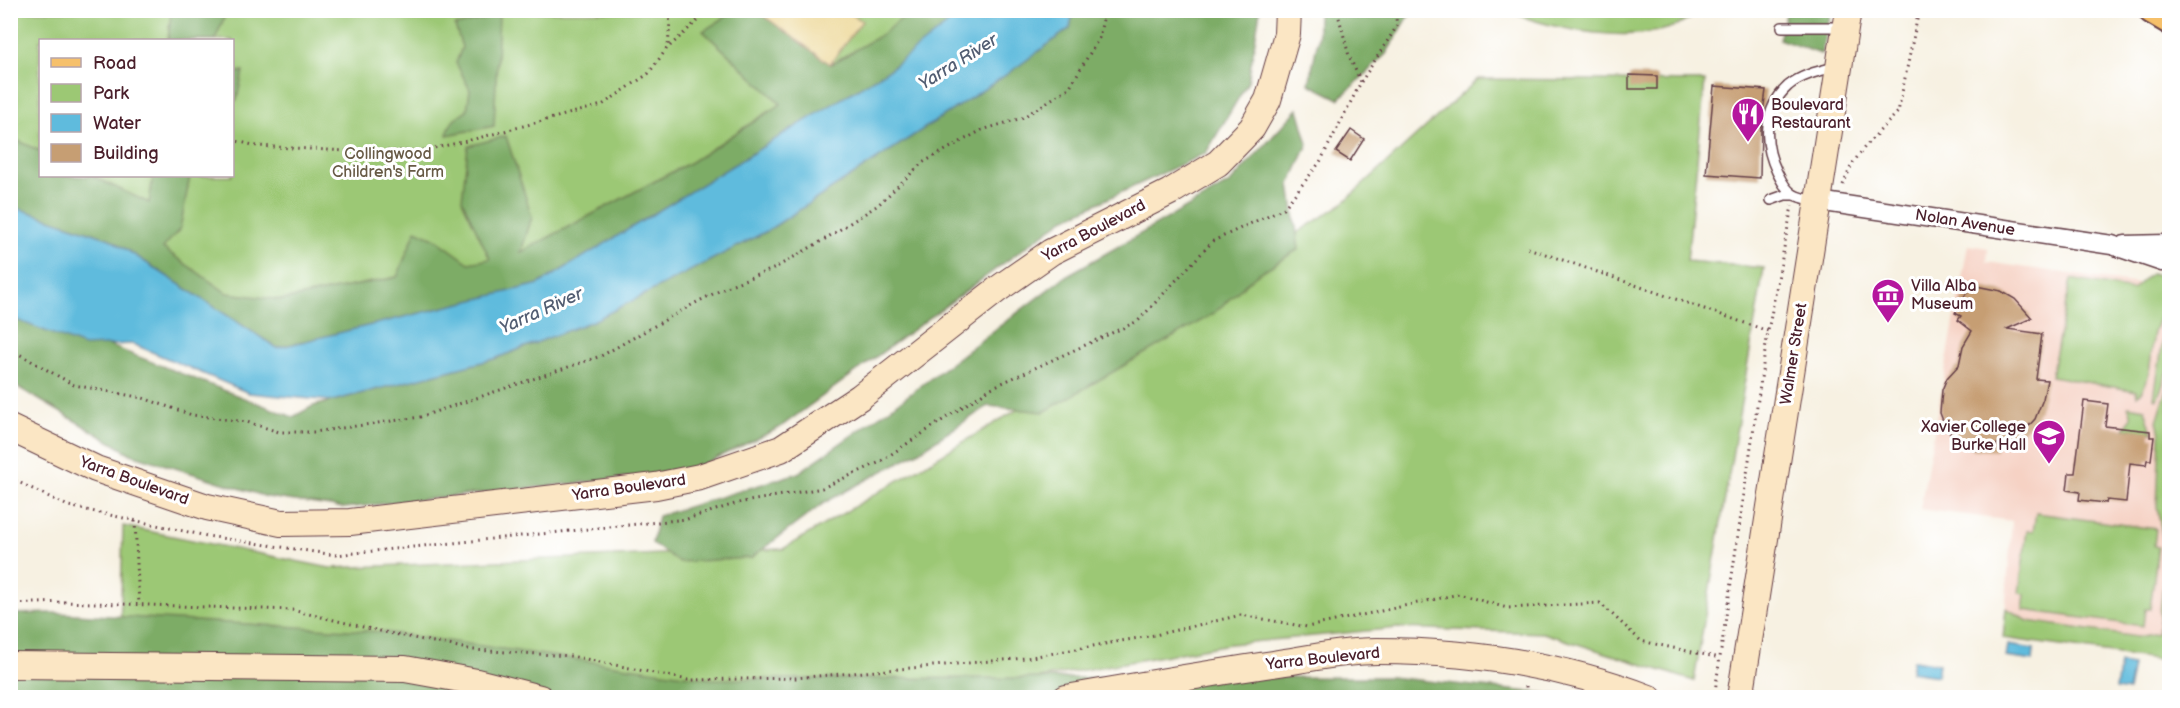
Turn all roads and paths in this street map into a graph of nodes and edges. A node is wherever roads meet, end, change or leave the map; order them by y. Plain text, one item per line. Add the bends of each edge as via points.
1 (403, 10) edge
2 (493, 10) edge
3 (667, 10) edge
4 (675, 10) edge
5 (708, 10) edge
6 (1105, 10) edge
7 (1288, 10) edge
8 (1337, 10) edge
9 (1395, 10) edge
10 (1919, 10) edge
11 (2153, 10) edge
12 (704, 15) junction
13 (1847, 19) edge
14 (2169, 20) edge
15 (1782, 27) dead end
16 (668, 47) junction
17 (1839, 66) junction
18 (1360, 82) junction
19 (234, 140) edge
20 (1771, 200) dead end
21 (1817, 200) junction
22 (2168, 243) edge
23 (2112, 245) junction
24 (1528, 248) dead end
25 (2166, 266) edge
26 (1768, 331) junction
27 (10, 349) edge
28 (10, 428) edge
29 (10, 478) edge
30 (135, 521) junction
31 (10, 604) edge
32 (139, 605) junction
33 (1720, 658) junction
34 (10, 665) edge
35 (540, 698) edge
36 (1066, 698) edge
37 (1649, 698) edge
38 (1714, 698) edge
39 (1740, 698) edge

1 - 2 path via 470,20
3 - 16 path
4 - 12 path via 692,16
5 - 12 path
6 - 27 path via 1099,38 1069,88 1022,118 982,130 922,163 878,205 825,239 773,269 697,302 601,356 420,417 314,432 279,432 74,385
7 - 28 street, Yarra Boulevard via 1287,34 1268,100 1252,128 1218,163 1170,192 1051,252 860,397 781,448 700,477 656,486 350,522 281,522 207,507 96,469
8 - 18 path
9 - 18 path via 1397,26
10 - 21 path via 1898,112 1866,144 1842,187
11 - 14 main road
12 - 16 path
13 - 15 lane
13 - 17 street, Walmer Street
16 - 19 path via 648,74 602,105 420,151 257,146
17 - 21 street, Walmer Street
17 - 21 lane via 1807,75 1788,86 1768,119 1767,144 1782,183
18 - 30 path via 1320,162 1284,208 1213,241 1138,321 991,388 878,463 822,488 738,503 687,519 335,555
20 - 21 lane via 1785,195
21 - 23 street, Nolan Avenue
21 - 26 path
21 - 39 street, Walmer Street
22 - 23 street, Nolan Avenue
22 - 25 street via 2161,252
23 - 25 street, Nolan Avenue
24 - 26 path
26 - 33 path
29 - 30 path via 68,506
30 - 32 path
31 - 32 path
32 - 33 path via 292,610 473,650 571,656 688,680 795,678 1026,658 1241,615 1307,627 1459,594 1507,608 1600,603 1641,641
33 - 38 path
34 - 35 street via 405,669
36 - 37 street, Yarra Boulevard via 1376,651 1469,655 1522,664 1619,686

